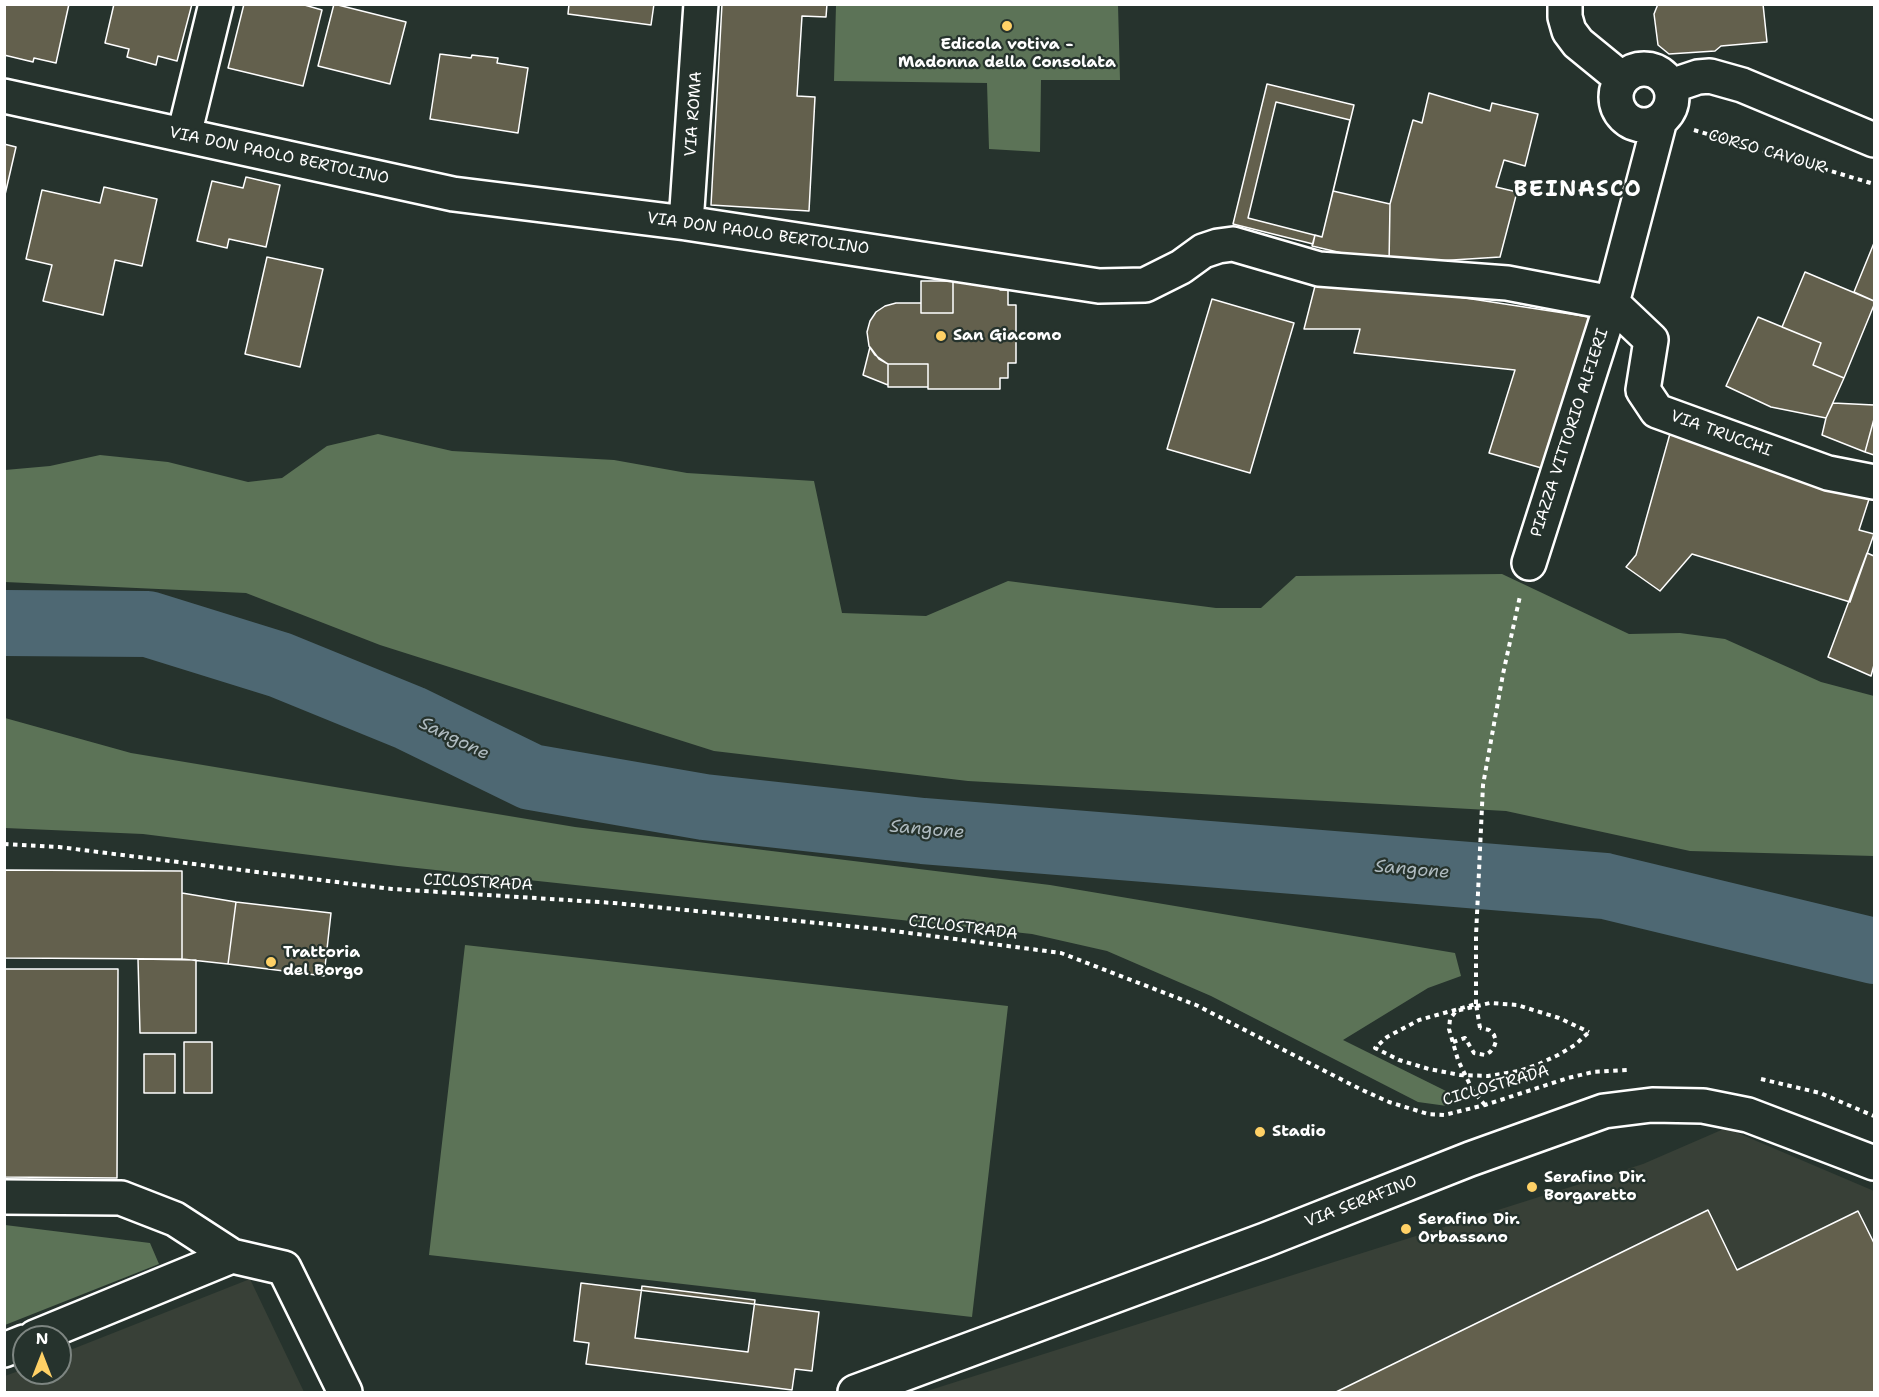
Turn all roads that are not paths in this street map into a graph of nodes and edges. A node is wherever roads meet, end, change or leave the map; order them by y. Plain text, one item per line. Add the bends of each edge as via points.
1 (216, 4) edge
2 (701, 4) edge
3 (1565, 4) edge
4 (1622, 79) junction
5 (1671, 86) junction
6 (4, 96) edge
7 (1660, 120) junction
8 (184, 135) junction
9 (1875, 141) edge
10 (686, 223) junction
11 (1612, 303) junction
12 (1875, 482) edge
13 (1529, 563) road end
14 (1875, 1163) edge
15 (4, 1197) edge
16 (232, 1256) junction
17 (64, 1325) edge
18 (345, 1392) edge
19 (855, 1392) edge

1 - 8 street
2 - 10 street, VIA ROMA
3 - 4 street via 1569,31 1578,43
4 - 5 street via 1635,70 1652,69
4 - 7 street via 1615,96 1624,117 1642,126
5 - 7 street via 1672,105
5 - 9 street via 1710,76 1742,85
6 - 8 street, VIA DON PAOLO BERTOLINO
7 - 11 street, PIAZZA VITTORIO ALFIERI
8 - 10 street, VIA DON PAOLO BERTOLINO via 453,194
10 - 11 street, VIA DON PAOLO BERTOLINO via 1100,286 1145,285 1203,251 1233,244 1318,269 1507,283
11 - 12 street, VIA TRUCCHI via 1651,340 1643,390 1657,411 1828,473
11 - 13 street, PIAZZA VITTORIO ALFIERI
14 - 19 street, VIA SERAFINO via 1748,1115 1703,1106 1652,1104 1604,1111
15 - 16 street via 121,1198 175,1219
16 - 17 street
16 - 18 street via 284,1268

